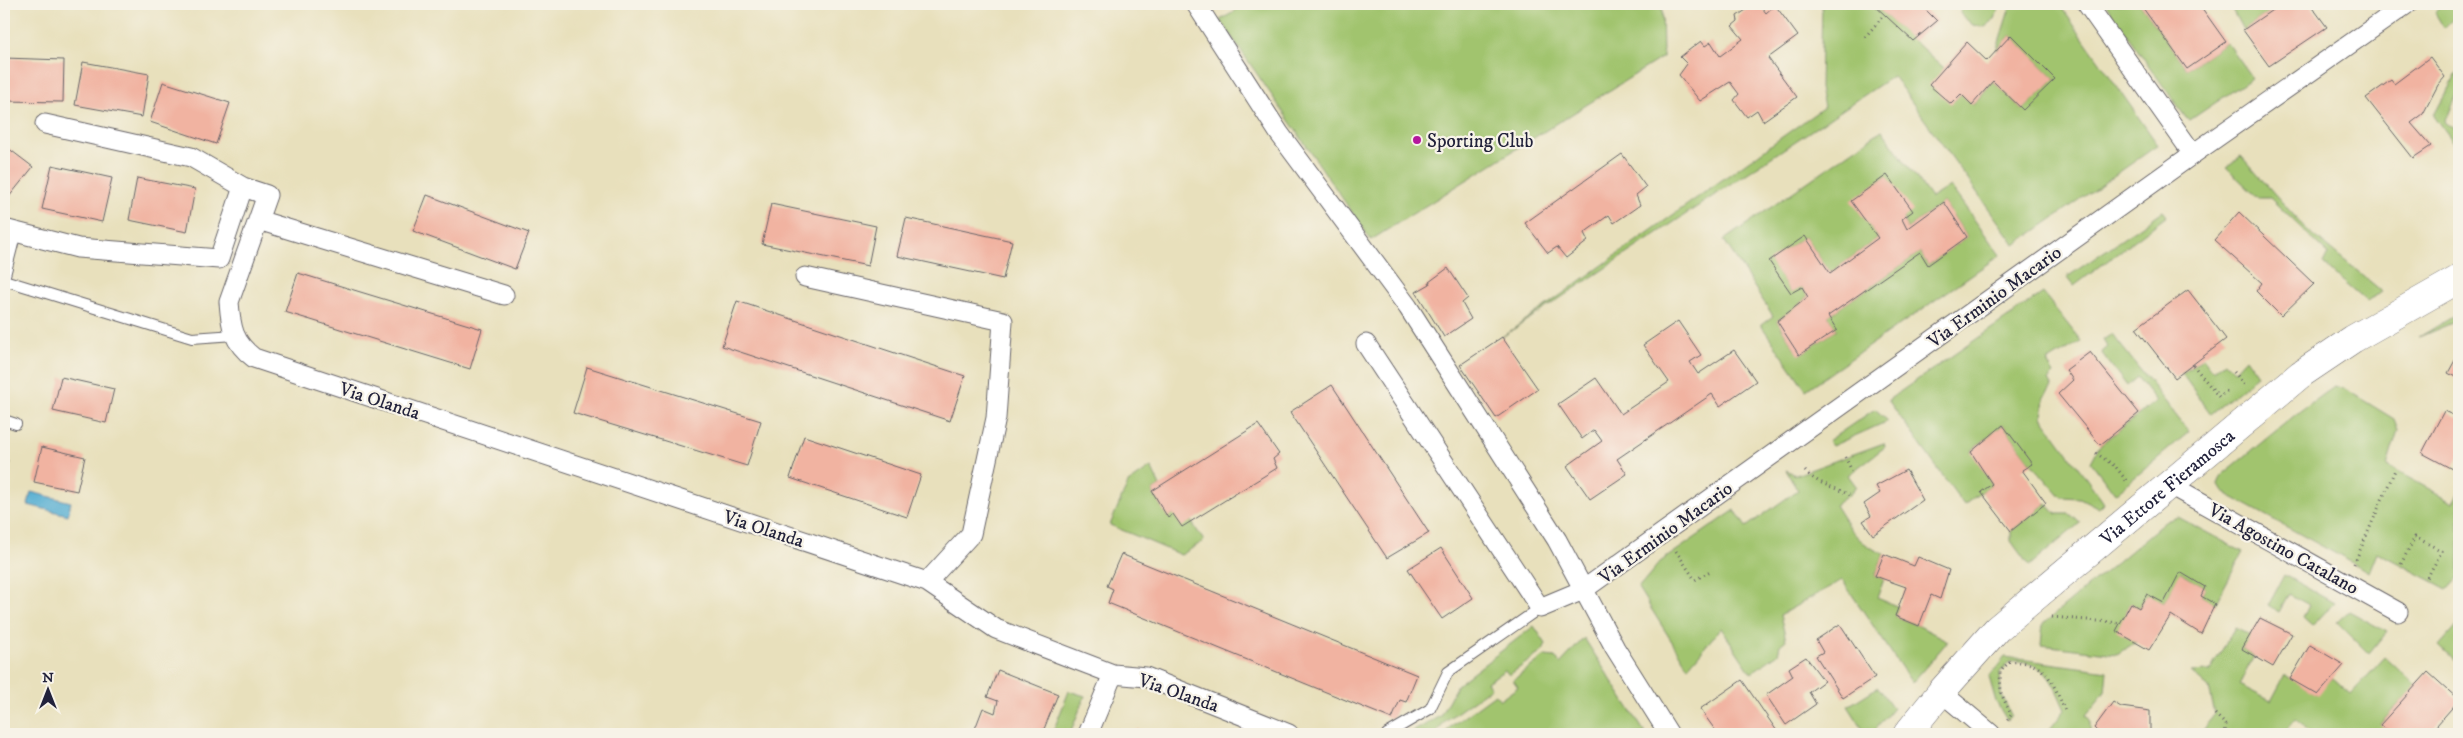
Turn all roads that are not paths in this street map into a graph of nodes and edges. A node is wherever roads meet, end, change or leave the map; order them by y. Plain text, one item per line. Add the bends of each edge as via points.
1 (1196, 4) edge
2 (2087, 4) edge
3 (2407, 4) edge
4 (45, 124) dead end
5 (2193, 154) junction
6 (243, 187) junction
7 (258, 220) junction
8 (10, 230) edge
9 (804, 278) dead end
10 (2459, 279) edge
11 (4, 280) edge
12 (504, 295) dead end
13 (235, 335) junction
14 (1366, 344) dead end
15 (4, 420) edge
16 (16, 424) dead end
17 (2170, 485) junction
18 (927, 582) junction
19 (1583, 590) junction
20 (1540, 608) junction
21 (2398, 612) dead end
22 (1113, 674) junction
23 (1941, 692) junction
24 (1088, 734) edge
25 (1289, 734) edge
26 (1387, 734) edge
27 (1669, 734) edge
28 (1907, 734) edge
29 (1991, 734) edge

1 - 19 street via 1279,133 1408,307 1557,540
2 - 5 street
3 - 5 street, Via Erminio Macario
4 - 6 street via 191,157
5 - 19 street, Via Erminio Macario
6 - 7 street via 267,195
6 - 8 street via 219,259 78,248
7 - 12 street
7 - 13 street via 229,302
8 - 11 lane
9 - 18 street via 1003,321 996,418 971,534
10 - 17 main road, Via Ettore Fieramosca via 2353,339 2301,374
11 - 13 lane via 192,338
13 - 18 street, Via Olanda via 241,348 254,358
14 - 20 street
15 - 16 lane
17 - 21 street, Via Agostino Catalano
17 - 23 main road, Via Ettore Fieramosca via 1998,629
18 - 22 street, Via Olanda via 996,629
19 - 20 street, Via Erminio Macario
19 - 27 street
20 - 26 lane via 1448,672 1430,709
22 - 24 street
22 - 25 street, Via Olanda via 1146,676
23 - 28 main road, Via Ettore Fieramosca
23 - 29 street

